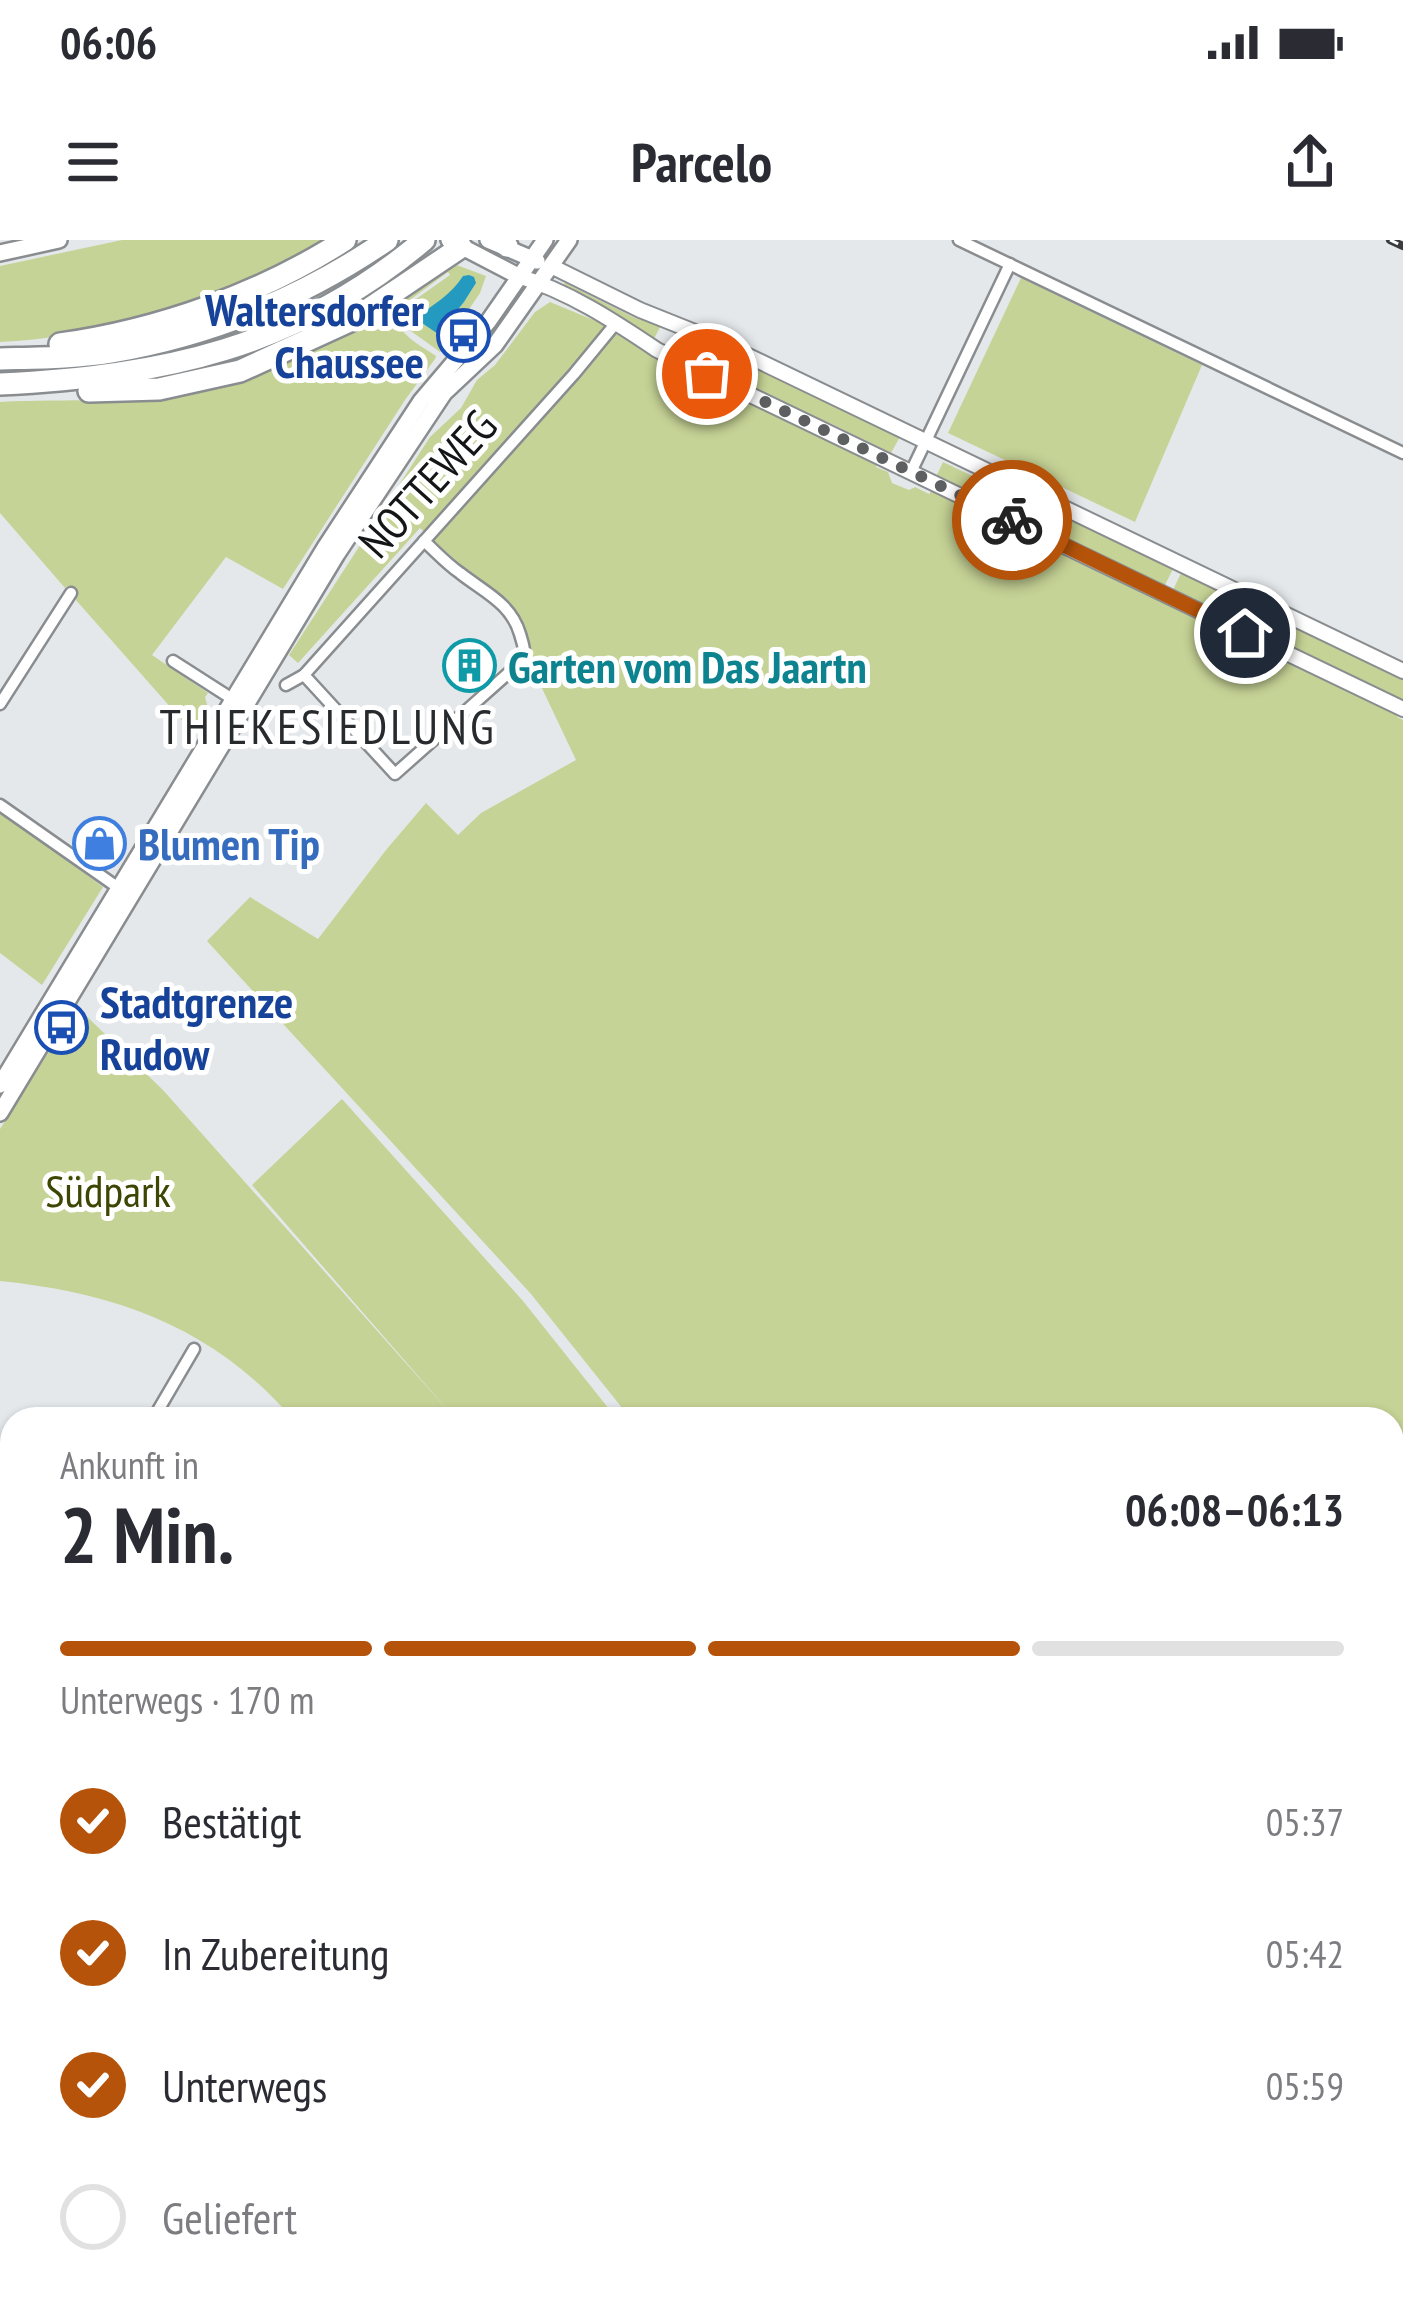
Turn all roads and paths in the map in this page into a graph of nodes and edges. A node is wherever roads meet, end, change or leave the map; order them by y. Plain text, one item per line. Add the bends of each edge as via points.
1 (59, 240) edge
2 (345, 240) edge
3 (388, 240) edge
4 (424, 240) edge
5 (437, 240) edge
6 (545, 240) edge
7 (569, 240) edge
8 (959, 240) edge
9 (499, 242) edge
10 (455, 244) edge
11 (0, 253) edge
12 (530, 258) junction
13 (1010, 265) junction
14 (551, 266) junction
15 (421, 275) junction
16 (518, 276) junction
17 (539, 283) junction
18 (616, 323) junction
19 (0, 356) edge
20 (55, 381) junction
21 (0, 384) edge
22 (924, 441) junction
23 (1403, 453) edge
24 (911, 472) junction
25 (424, 541) junction
26 (71, 593) dead end
27 (172, 661) dead end
28 (1403, 671) edge
29 (304, 675) junction
30 (286, 685) dead end
31 (238, 702) junction
32 (0, 704) edge
33 (1403, 709) edge
34 (0, 805) edge
35 (125, 891) junction
36 (0, 1085) edge
37 (0, 1112) edge
38 (194, 1349) dead end
39 (160, 1407) edge

1 - 11 main road
2 - 19 highway via 252,289 168,319
3 - 19 highway via 271,306 174,340 109,353
4 - 20 highway via 286,329 116,376
5 - 15 highway
6 - 12 main road
7 - 14 main road
8 - 13 street
9 - 12 main road
10 - 15 highway
10 - 16 main road
12 - 14 main road
12 - 16 main road
13 - 22 street
13 - 23 street
14 - 17 main road
14 - 22 street
15 - 20 highway via 354,320 241,371 159,389 77,392
16 - 17 street
16 - 31 main road via 422,400 326,546
17 - 18 street
17 - 31 main road via 495,346 437,403
18 - 24 street
18 - 25 street, NOTTEWEG
20 - 21 highway
22 - 24 street
22 - 28 street
24 - 33 street
25 - 29 street, NOTTEWEG
25 - 29 street via 509,611 525,656 395,774
26 - 32 street
27 - 31 street
29 - 30 street, NOTTEWEG
31 - 35 main road
34 - 35 street
35 - 36 main road
35 - 37 main road
38 - 39 street

